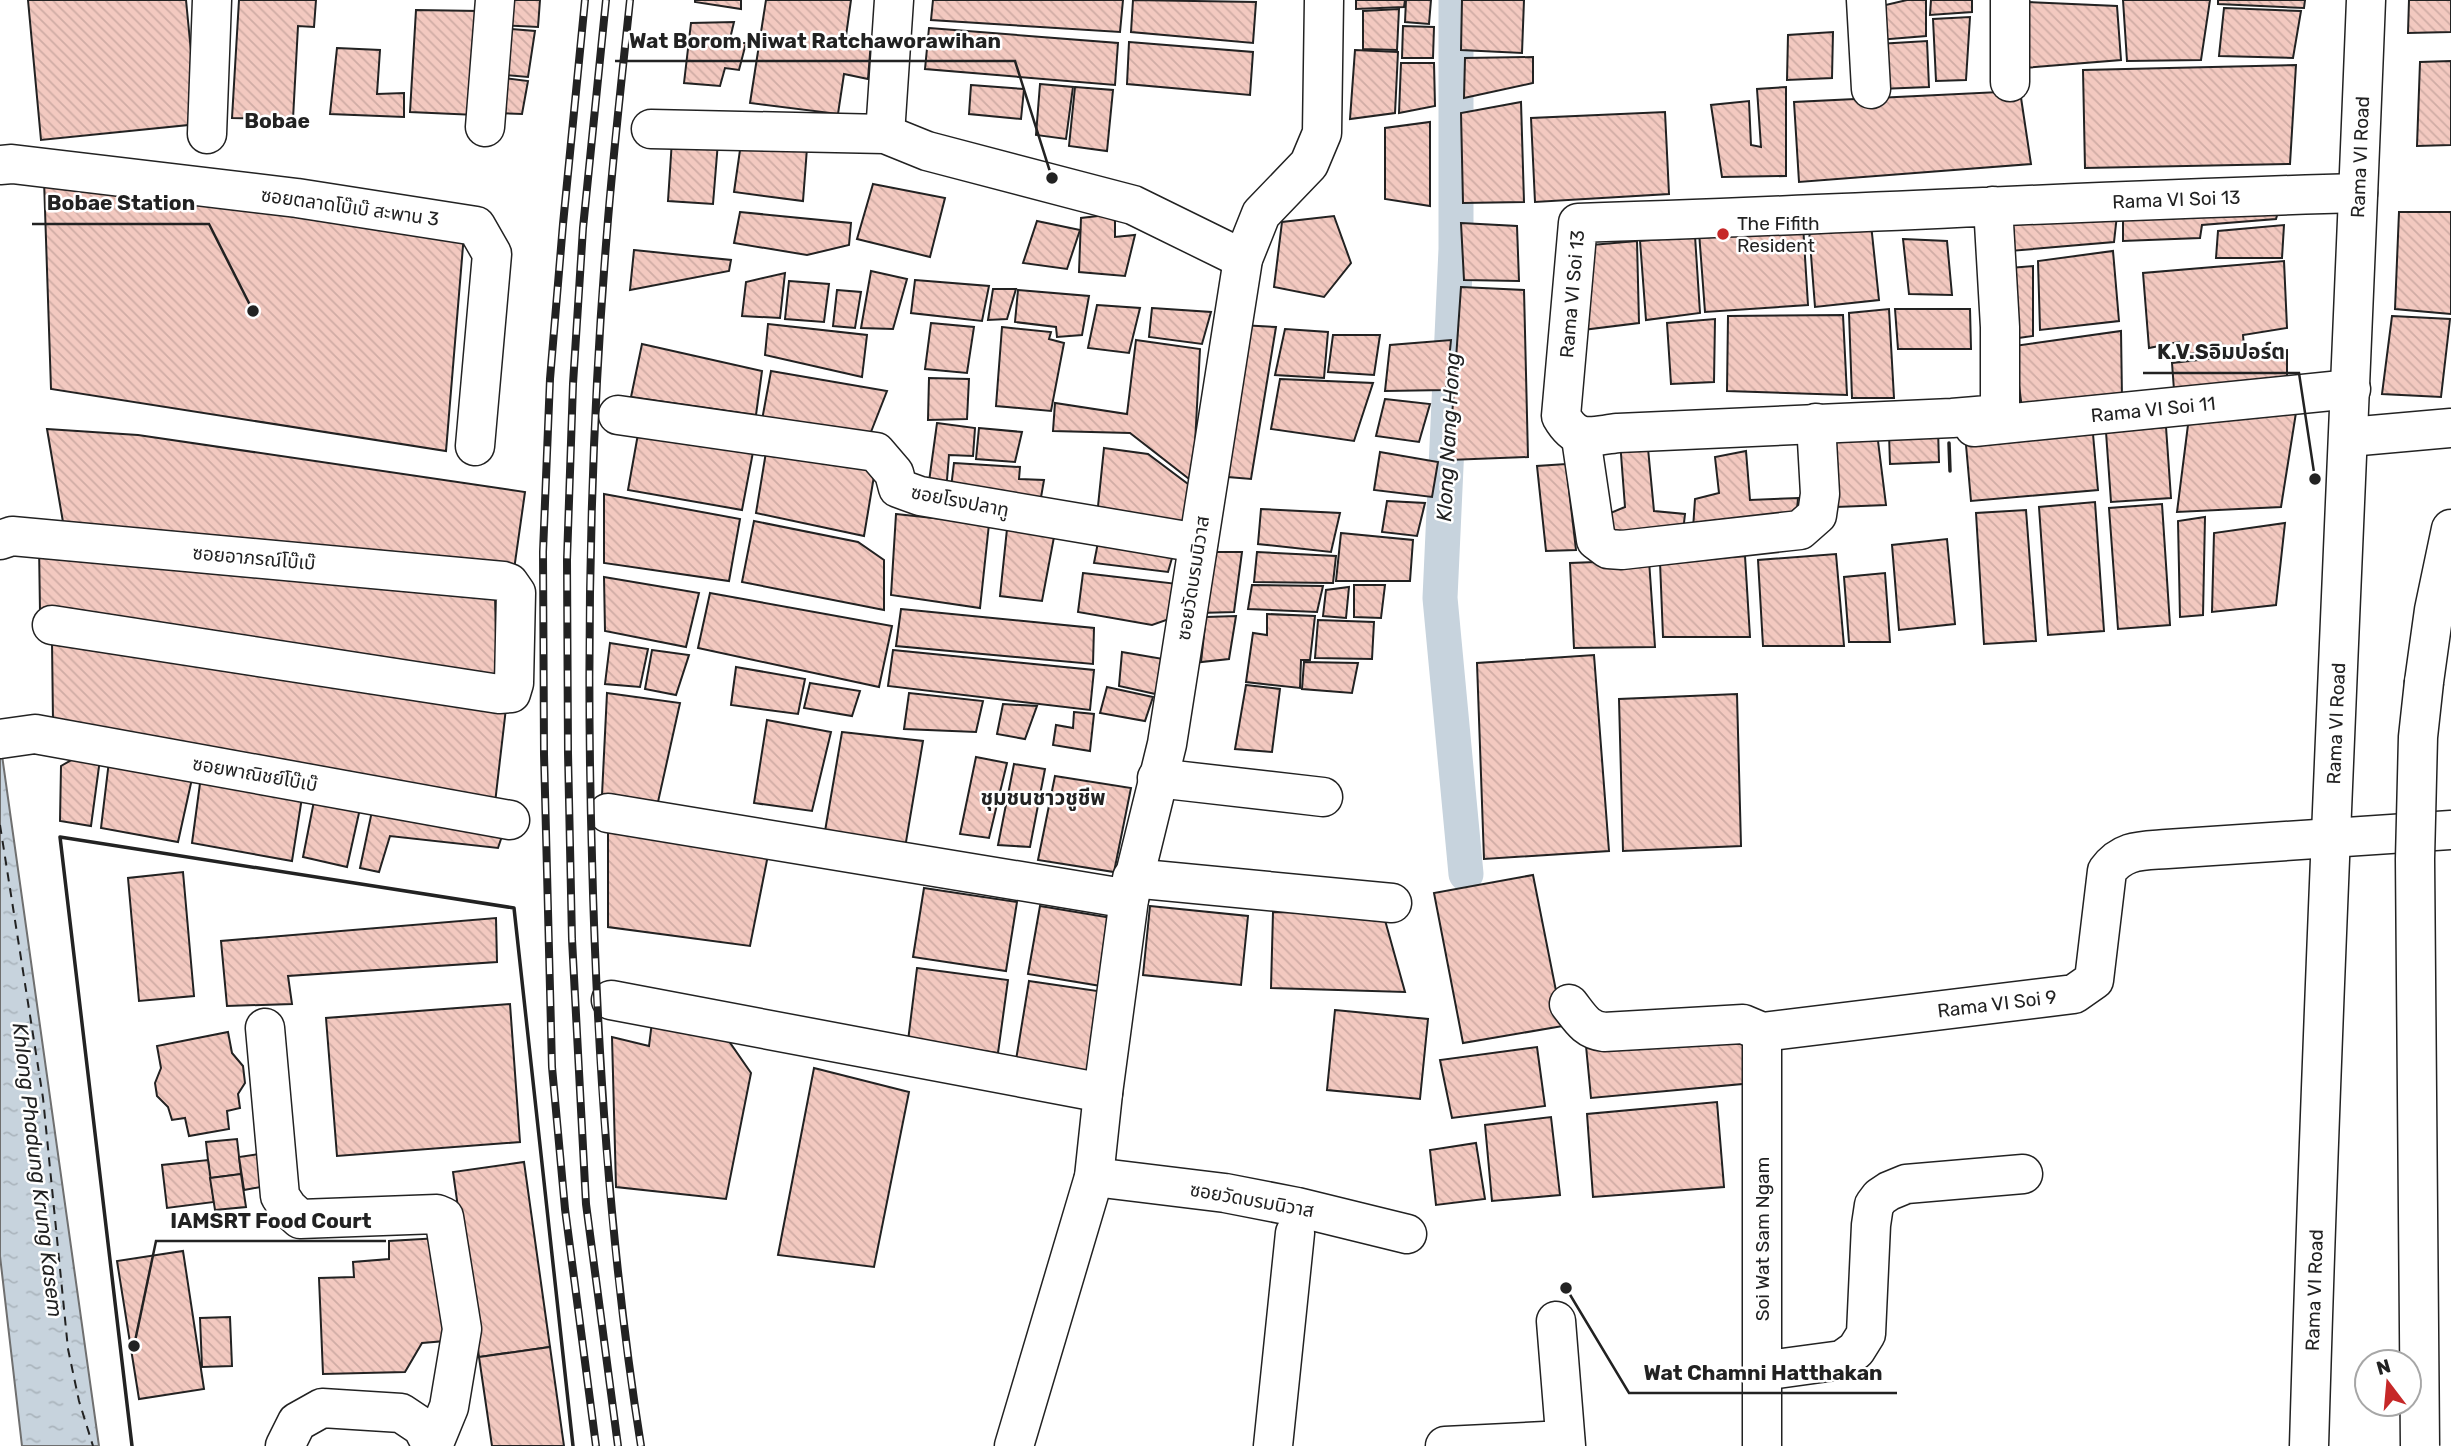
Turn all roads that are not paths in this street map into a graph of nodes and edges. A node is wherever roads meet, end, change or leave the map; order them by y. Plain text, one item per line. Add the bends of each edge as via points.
1 (212, 0) edge
2 (495, 0) edge
3 (894, 0) edge
4 (1324, 0) edge
5 (1866, 0) edge
6 (2010, 0) edge
7 (2366, 0) edge
8 (2010, 82) dead end
9 (1871, 89) dead end
10 (485, 127) dead end
11 (651, 129) dead end
12 (207, 134) dead end
13 (885, 134) junction
14 (0, 165) edge
15 (2358, 193) junction
16 (1993, 206) junction
17 (1243, 259) junction
18 (2351, 389) junction
19 (618, 415) dead end
20 (1816, 424) junction
21 (2451, 428) edge
22 (1955, 429) dead end
23 (2349, 437) junction
24 (1581, 438) junction
25 (475, 446) dead end
26 (2451, 528) edge
27 (0, 540) edge
28 (1198, 542) junction
29 (52, 625) dead end
30 (3, 738) edge
31 (1157, 778) junction
32 (1323, 797) dead end
33 (608, 813) dead end
34 (510, 820) dead end
35 (2451, 830) edge
36 (2330, 837) junction
37 (1130, 889) junction
38 (1392, 903) dead end
39 (611, 999) dead end
40 (1569, 1004) dead end
41 (265, 1028) dead end
42 (1762, 1032) junction
43 (1103, 1093) junction
44 (2023, 1174) dead end
45 (1094, 1177) junction
46 (1295, 1233) dead end
47 (1407, 1234) dead end
48 (1556, 1321) dead end
49 (1762, 1371) junction
50 (1565, 1443) edge
51 (285, 1446) edge
52 (433, 1446) edge
53 (1014, 1446) edge
54 (1273, 1446) edge
55 (1446, 1446) edge
56 (1762, 1446) edge
57 (2309, 1446) edge
58 (2420, 1446) edge

1 - 12 main road
2 - 10 main road
3 - 13 main road
4 - 17 main road, ซอยวัดบรมนิวาส via 1322,133 1309,164 1261,214
5 - 9 main road
6 - 8 main road
7 - 15 main road, Rama VI Road
11 - 13 main road
13 - 17 main road via 927,151 1113,198
14 - 25 main road, ซอยตลาดโบ๊เบ๊ สะพาน 3 via 283,197 476,226 492,254
15 - 16 main road, Rama VI Soi 13
15 - 18 main road, Rama VI Road
16 - 20 main road via 2000,414
16 - 24 main road, Rama VI Soi 13 via 1578,223 1561,416
17 - 28 main road, ซอยวัดบรมนิวาส
18 - 22 main road, Rama VI Soi 11
18 - 23 main road, Rama VI Road
19 - 28 main road, ซอยโรงปลาทู via 876,452 894,473 898,488 920,496
20 - 24 main road
20 - 24 main road, Rama VI Soi 13 via 1817,514 1800,530 1622,550 1608,549 1596,540
21 - 23 main road
23 - 36 main road, Rama VI Road
26 - 58 main road, bridge via 2424,682 2416,790
27 - 29 main road, ซอยอาภรณ์โบ๊เบ๊ via 12,536 503,581 516,593 514,684 511,693 504,694
28 - 31 main road, ซอยวัดบรมนิวาส via 1167,744
30 - 34 main road, ซอยพาณิชย์โบ๊เบ๊ via 35,734
31 - 32 main road
31 - 37 main road, ซอยวัดบรมนิวาส
33 - 37 main road
35 - 36 main road, Rama VI Soi 9
36 - 42 main road, Rama VI Soi 9 via 2148,850 2116,859 2107,871 2094,980 2074,994
36 - 57 main road, Rama VI Road
37 - 38 main road
37 - 43 main road, ซอยวัดบรมนิวาส
39 - 43 main road
40 - 42 main road, Rama VI Soi 9 via 1593,1031 1743,1024
41 - 52 main road via 280,1196 288,1208 299,1219 444,1217 462,1329 449,1407
42 - 49 main road, Soi Wat Sam Ngam
43 - 45 main road, ซอยวัดบรมนิวาส
44 - 49 main road via 1906,1184 1880,1197 1871,1225 1866,1334 1856,1350 1842,1360
45 - 47 main road, ซอยวัดบรมนิวาส via 1225,1193
45 - 53 main road, ซอยวัดบรมนิวาส
46 - 54 main road, ซอยวัดบรมนิวาส
48 - 50 main road
49 - 56 main road, Soi Wat Sam Ngam
50 - 55 main road
51 - 52 main road via 298,1422 322,1408 401,1413 422,1427

